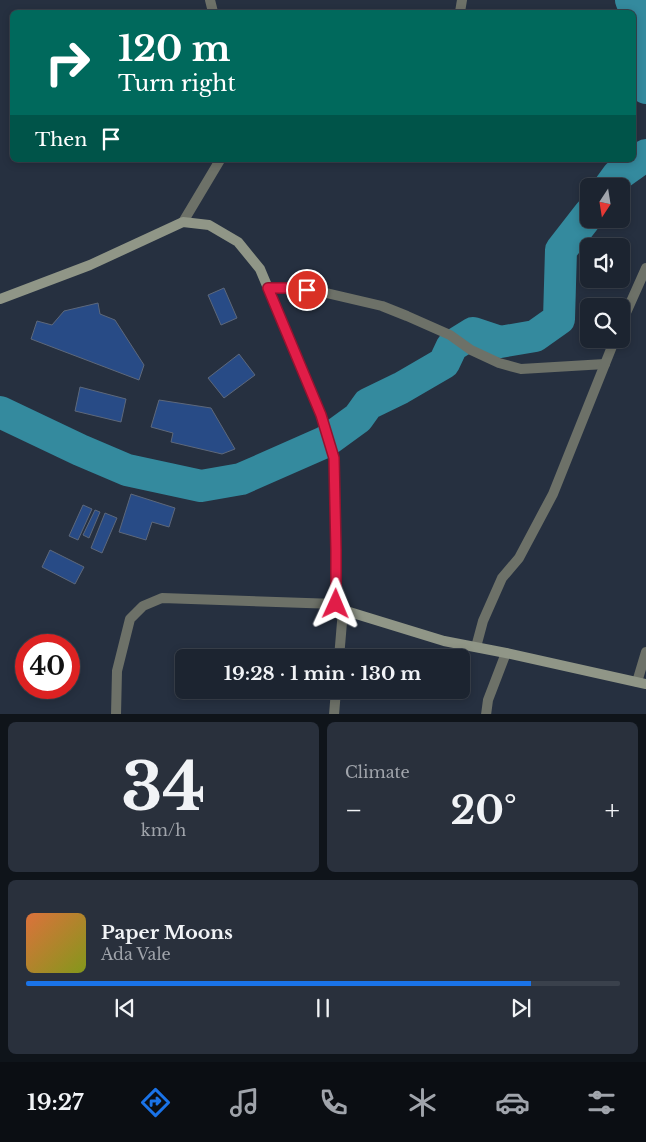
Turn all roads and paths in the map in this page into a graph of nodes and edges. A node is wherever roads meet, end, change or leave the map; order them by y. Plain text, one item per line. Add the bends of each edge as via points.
1 (219, 162) edge
2 (184, 222) junction
3 (646, 268) edge
4 (268, 288) junction
5 (0, 298) edge
6 (630, 304) edge
7 (611, 348) edge
8 (605, 364) junction
9 (340, 607) junction
10 (476, 647) junction
11 (339, 649) edge
12 (646, 652) edge
13 (506, 653) junction
14 (641, 683) edge
15 (335, 699) edge
16 (116, 714) edge
17 (334, 714) edge
18 (486, 714) edge

1 - 2 street
2 - 4 street via 209,226 238,242 260,269
2 - 5 street via 90,265
3 - 6 street
4 - 8 street via 322,292 382,306 450,335 471,350 499,363 521,369
4 - 9 street via 321,415 334,458
7 - 8 street
8 - 10 street via 553,494 519,558 502,578 482,621
9 - 10 street via 444,641
9 - 11 street
9 - 16 street via 162,598 143,606 130,618 117,671
10 - 13 street
12 - 14 street
13 - 14 street
13 - 18 street
15 - 17 street

